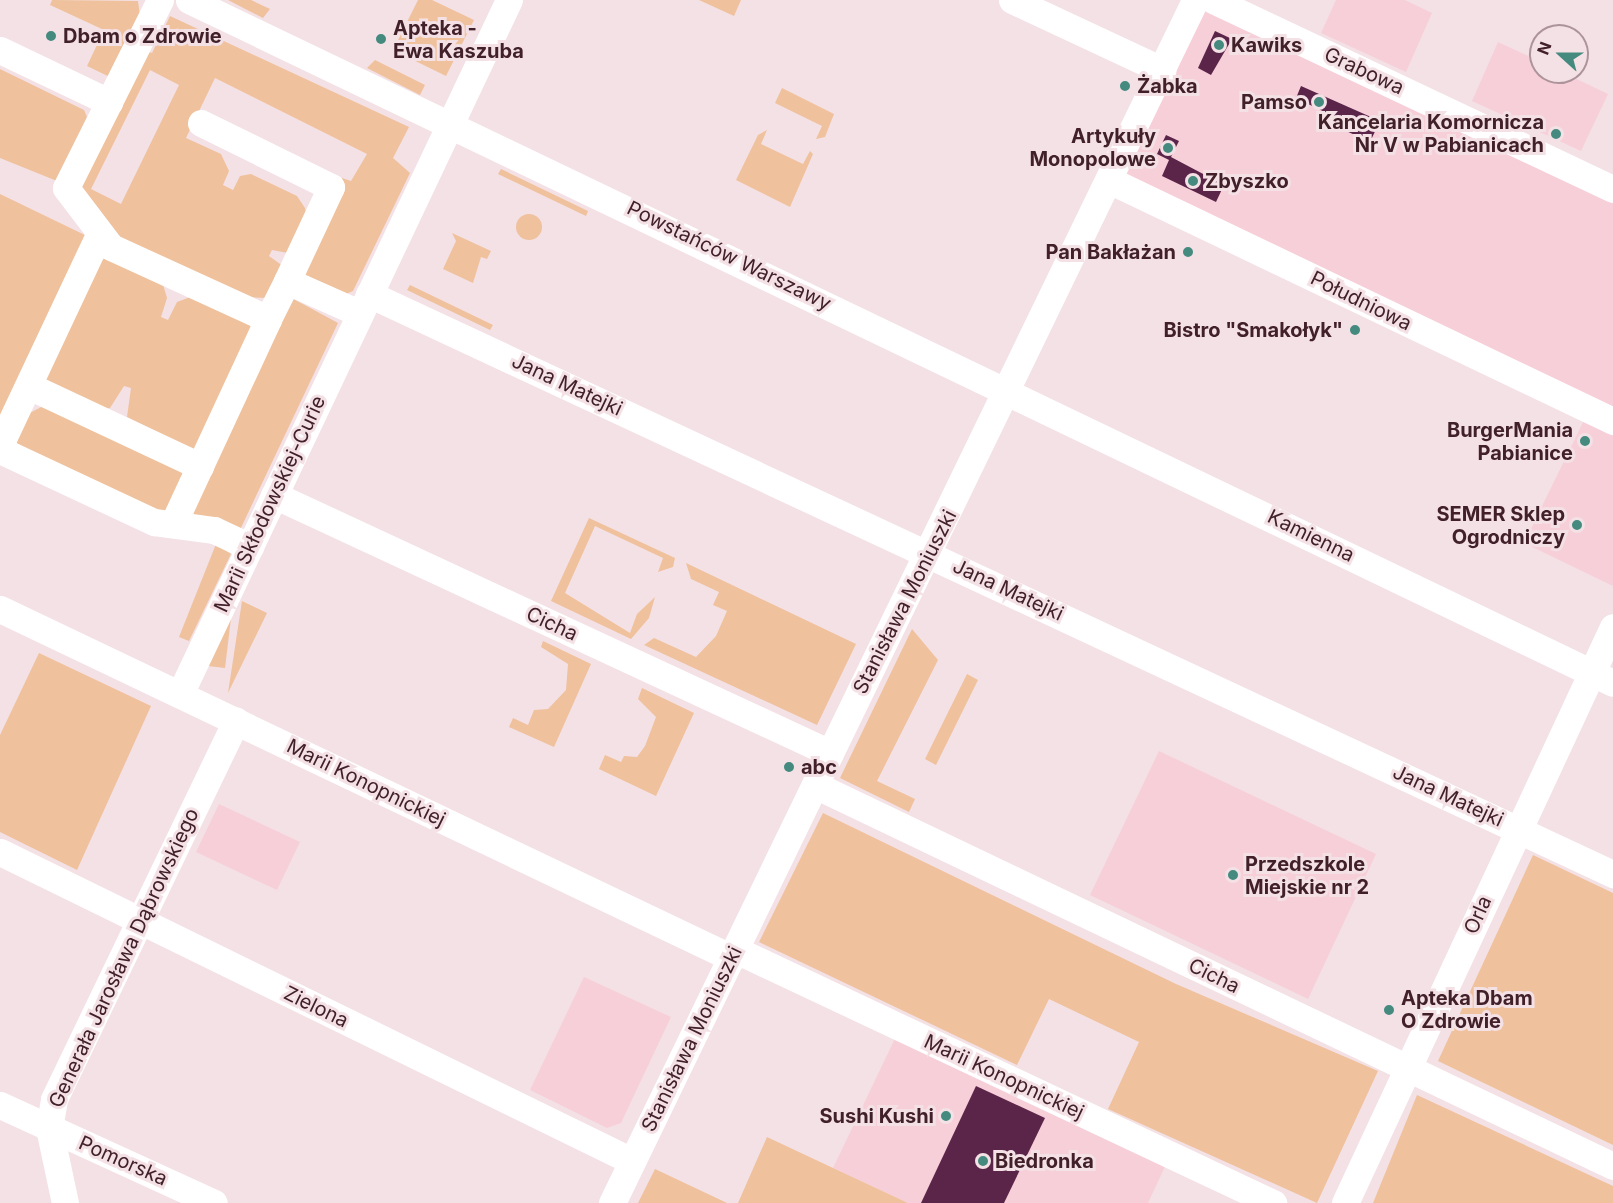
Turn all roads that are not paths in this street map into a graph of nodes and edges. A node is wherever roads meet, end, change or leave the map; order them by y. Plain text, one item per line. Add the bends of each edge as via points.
1 (160, 0) edge
2 (189, 0) edge
3 (509, 0) edge
4 (1012, 0) edge
5 (1195, 0) edge
6 (1213, 0) edge
7 (0, 50) edge
8 (1161, 70) junction
9 (109, 102) junction
10 (201, 123) dead end
11 (449, 124) junction
12 (1109, 180) junction
13 (1613, 189) edge
14 (98, 237) junction
15 (287, 281) junction
16 (364, 304) junction
17 (268, 320) junction
18 (28, 386) junction
19 (1010, 389) junction
20 (1613, 421) edge
21 (0, 445) edge
22 (0, 450) edge
23 (200, 466) junction
24 (274, 495) junction
25 (173, 524) junction
26 (250, 548) junction
27 (931, 553) junction
28 (0, 609) edge
29 (1613, 627) edge
30 (1603, 678) edge
31 (180, 694) junction
32 (236, 721) junction
33 (830, 753) junction
34 (815, 785) junction
35 (1517, 829) junction
36 (0, 852) edge
37 (1613, 874) edge
38 (139, 921) junction
39 (734, 954) junction
40 (1408, 1069) junction
41 (0, 1105) edge
42 (49, 1128) junction
43 (632, 1161) junction
44 (1613, 1166) edge
45 (65, 1203) edge
46 (214, 1203) edge
47 (612, 1203) edge
48 (1273, 1203) edge
49 (1345, 1203) edge

1 - 9 street
2 - 11 street, Powstańców Warszawy
3 - 11 street, Marii Skłodowskiej-Curie
4 - 8 street
5 - 8 street, Stanisława Moniuszki
6 - 13 street, Grabowa
7 - 9 street
8 - 12 street, Stanisława Moniuszki
9 - 14 street via 66,188
10 - 15 street via 331,187
11 - 16 street, Marii Skłodowskiej-Curie
11 - 19 street, Powstańców Warszawy
12 - 19 street, Stanisława Moniuszki
12 - 20 street, Południowa
14 - 17 street
14 - 18 street
15 - 16 street
15 - 17 street
16 - 24 street, Marii Skłodowskiej-Curie
16 - 27 street, Jana Matejki
17 - 23 street
18 - 21 street
18 - 23 street
19 - 27 street, Stanisława Moniuszki
19 - 30 street, Kamienna
22 - 25 street via 154,522
23 - 25 street
24 - 26 street, Marii Skłodowskiej-Curie
24 - 33 street, Cicha
25 - 26 street via 213,530
26 - 31 street, Marii Skłodowskiej-Curie
27 - 33 street, Stanisława Moniuszki
27 - 35 street, Jana Matejki
28 - 31 street, Marii Konopnickiej
29 - 30 street, Orla
30 - 35 street, Orla
31 - 32 street, Marii Konopnickiej
32 - 38 street, Generała Jarosława Dąbrowskiego
32 - 39 street, Marii Konopnickiej
33 - 34 street, Stanisława Moniuszki
34 - 39 street, Stanisława Moniuszki
34 - 40 street, Cicha
35 - 37 street, Jana Matejki
35 - 40 street, Orla
36 - 38 street, Zielona
38 - 42 street, Generała Jarosława Dąbrowskiego via 54,1099
38 - 43 street, Zielona
39 - 43 street, Stanisława Moniuszki
39 - 48 street, Marii Konopnickiej
40 - 44 street, Cicha
40 - 49 street, Orla
41 - 42 street, Pomorska
42 - 45 street, Generała Jarosława Dąbrowskiego
42 - 46 street, Pomorska
43 - 47 street, Stanisława Moniuszki

